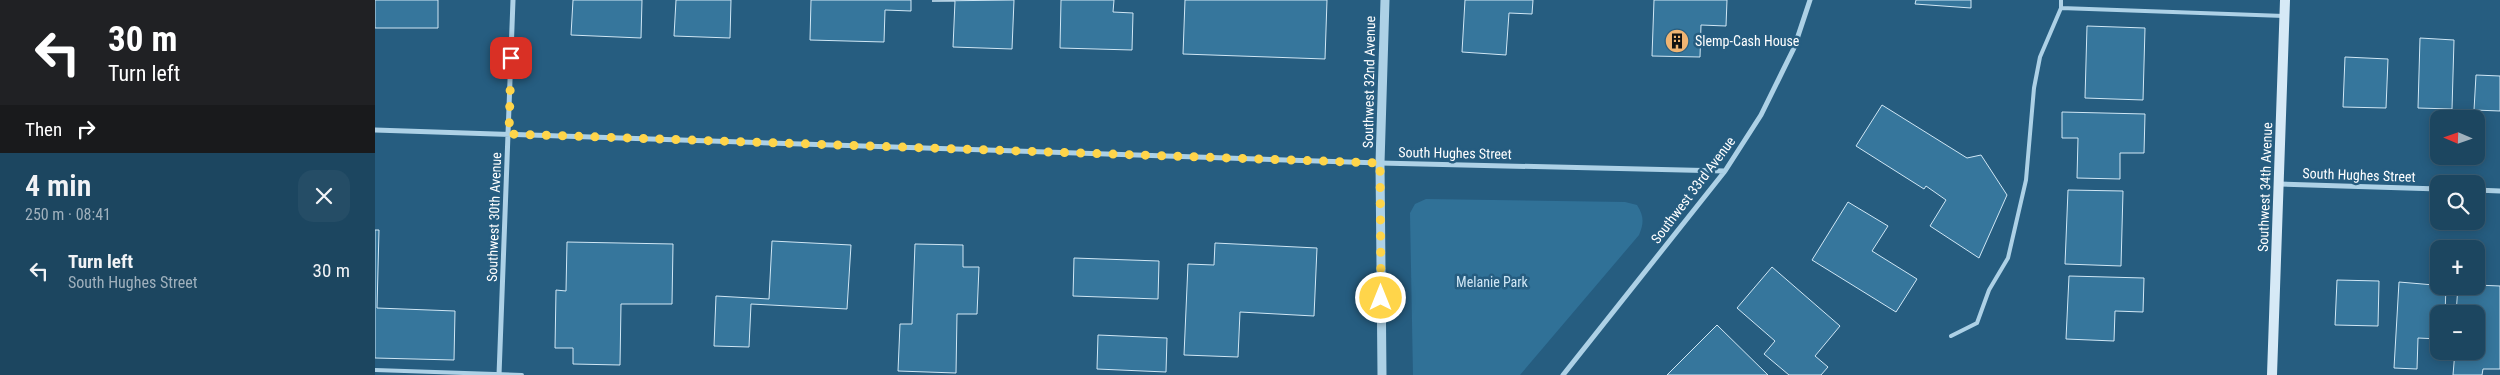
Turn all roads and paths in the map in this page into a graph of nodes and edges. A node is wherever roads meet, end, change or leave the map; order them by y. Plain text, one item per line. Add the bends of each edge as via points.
1 (513, 0) edge
2 (1385, 0) edge
3 (1810, 0) edge
4 (2061, 0) edge
5 (2285, 0) edge
6 (2061, 8) junction
7 (2284, 16) junction
8 (375, 130) edge
9 (509, 134) junction
10 (1380, 163) junction
11 (1725, 171) junction
12 (2279, 184) junction
13 (2430, 189) edge
14 (2485, 190) edge
15 (2500, 191) edge
16 (1951, 336) dead end
17 (375, 370) edge
18 (499, 375) edge
19 (522, 375) edge
20 (1382, 375) edge
21 (1563, 375) edge
22 (2272, 375) edge

1 - 9 street, Southwest 30th Avenue
2 - 10 street, Southwest 32nd Avenue
3 - 11 street, Southwest 33rd Avenue via 1793,48 1769,98
4 - 6 lane
5 - 7 main road, Southwest 34th Avenue
6 - 7 lane
6 - 16 lane via 2040,57 2025,180 2008,258 1989,290 1977,323
7 - 12 main road, Southwest 34th Avenue
8 - 9 street, South Hughes Street
9 - 10 street, South Hughes Street
9 - 18 street, Southwest 30th Avenue
10 - 11 street, South Hughes Street
10 - 20 street, Southwest 32nd Avenue
11 - 21 street, Southwest 33rd Avenue
12 - 13 street, South Hughes Street
12 - 22 main road, Southwest 34th Avenue
14 - 15 street
17 - 18 lane
18 - 19 lane

